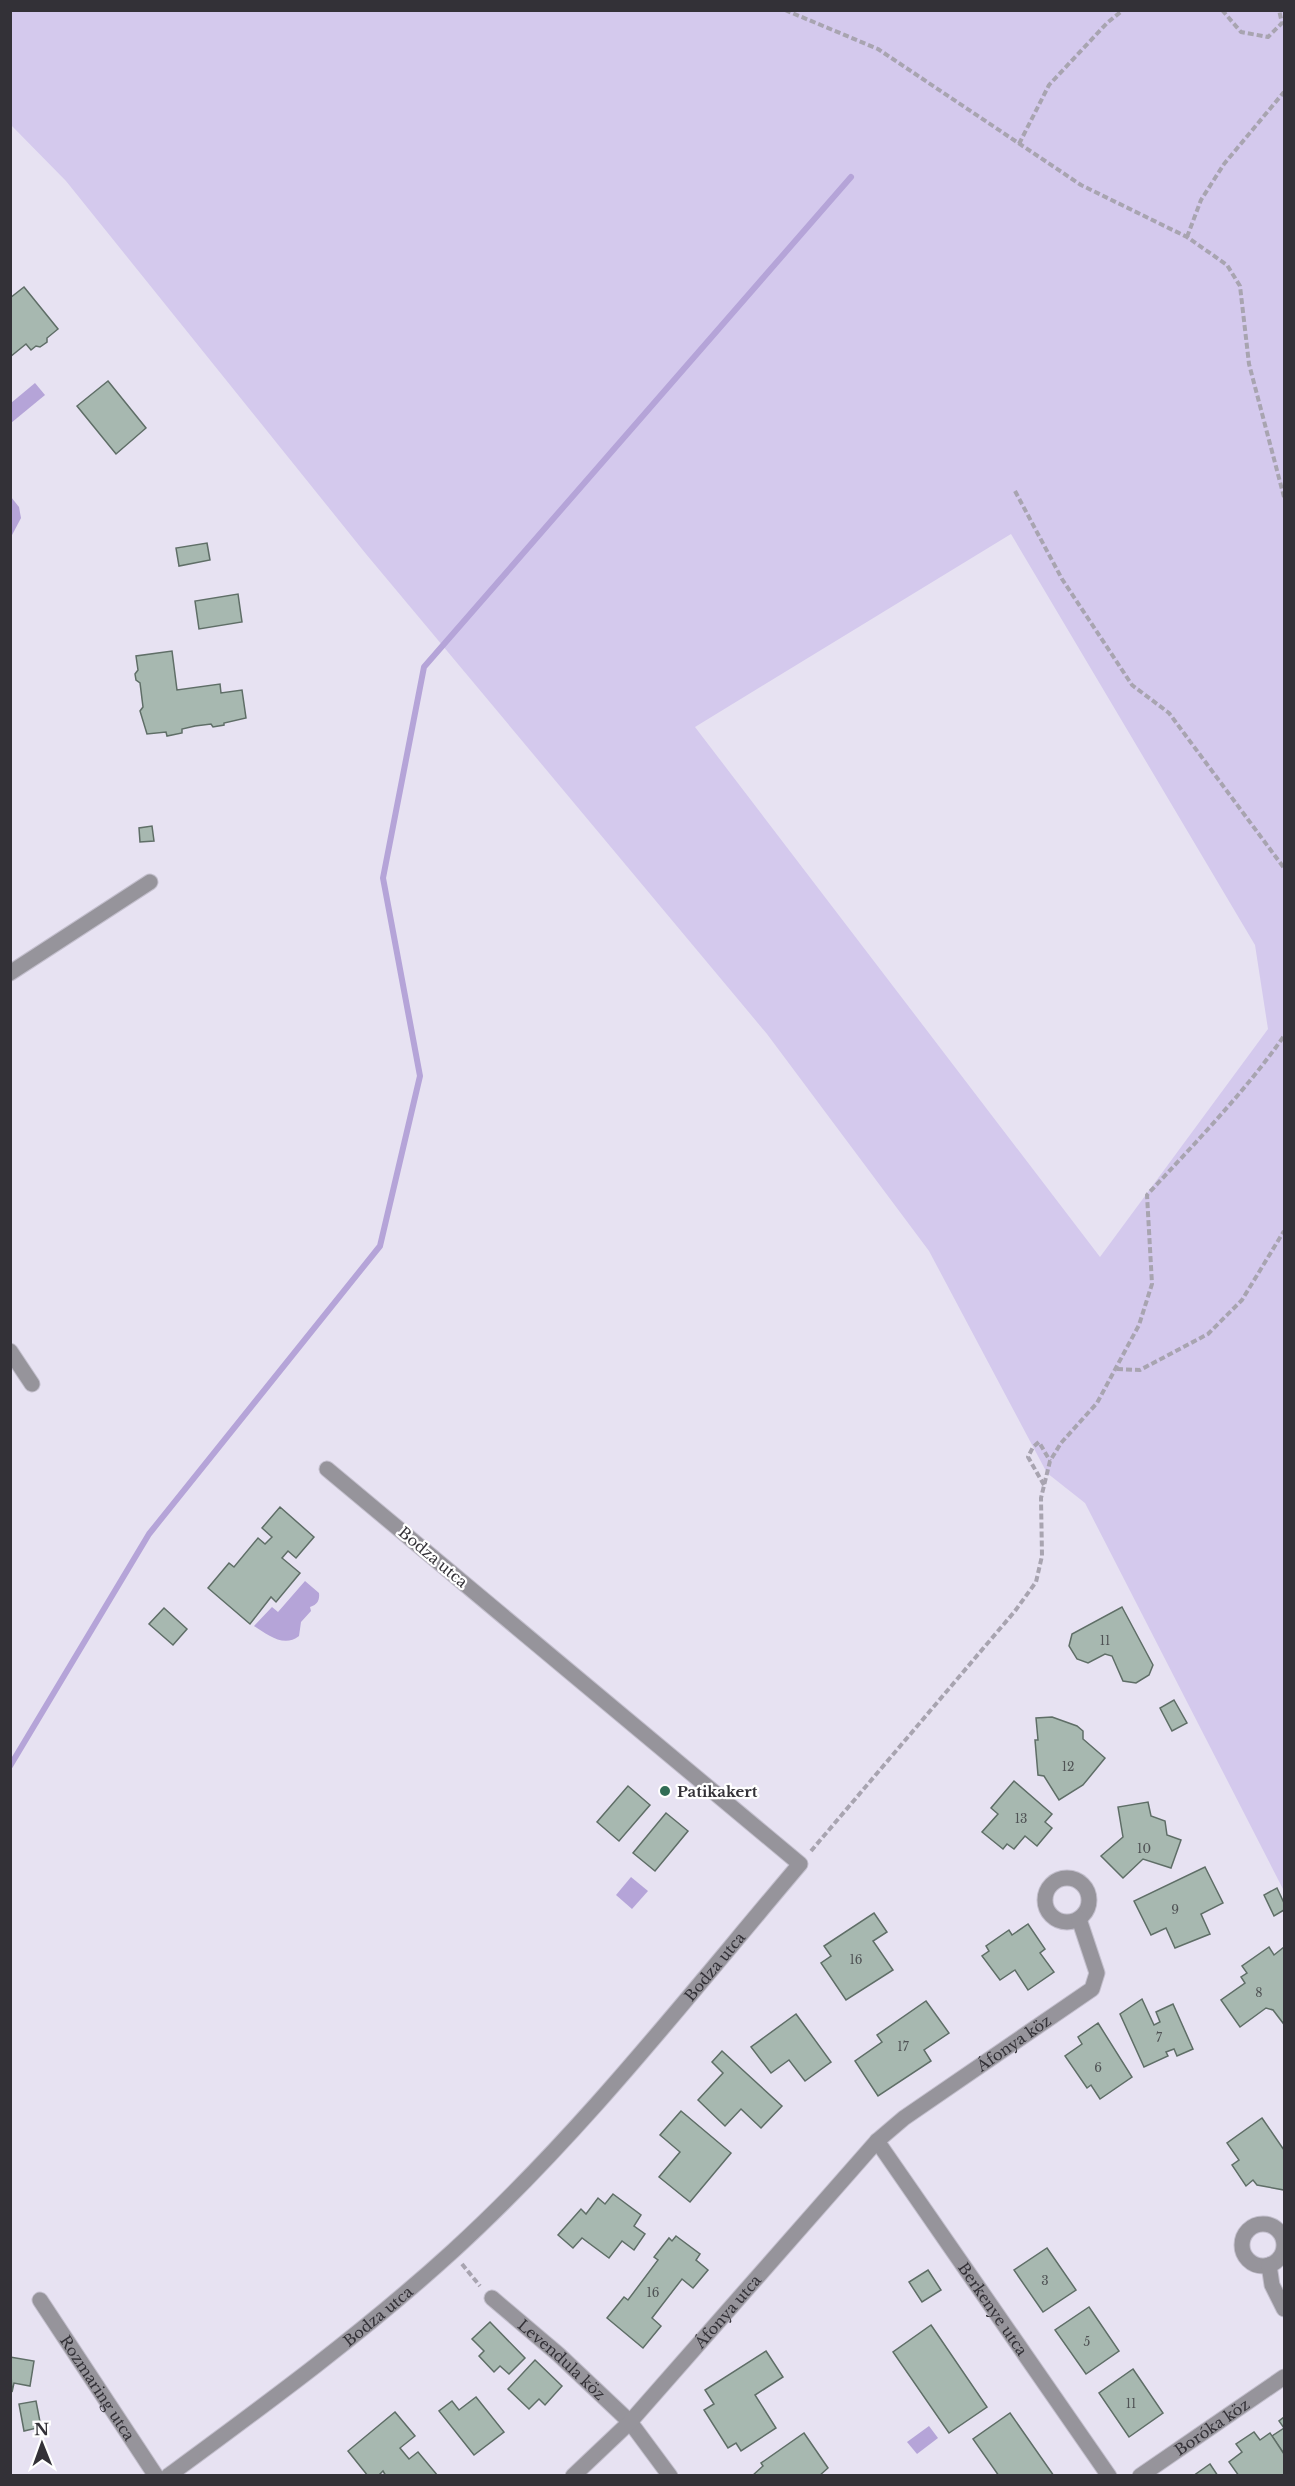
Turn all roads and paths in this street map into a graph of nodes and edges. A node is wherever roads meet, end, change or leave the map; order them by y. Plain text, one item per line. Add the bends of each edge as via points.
1 (785, 10) edge
2 (1123, 10) edge
3 (1222, 10) edge
4 (1280, 10) edge
5 (1284, 92) edge
6 (1019, 144) junction
7 (1186, 237) junction
8 (1015, 491) dead end
9 (1284, 497) edge
10 (1284, 868) edge
11 (150, 882) dead end
12 (10, 973) edge
13 (1284, 1036) edge
14 (1284, 1230) edge
15 (10, 1352) edge
16 (1117, 1369) junction
17 (32, 1384) dead end
18 (1050, 1461) junction
19 (327, 1469) dead end
20 (1044, 1485) junction
21 (800, 1864) junction
22 (1079, 1919) dead end
23 (877, 2141) junction
24 (453, 2251) junction
25 (1269, 2265) dead end
26 (492, 2298) joint
27 (40, 2300) dead end
28 (1284, 2309) edge
29 (1284, 2377) edge
30 (630, 2422) junction
31 (156, 2475) edge
32 (168, 2475) edge
33 (573, 2475) edge
34 (670, 2475) edge
35 (1109, 2475) edge
36 (1140, 2475) edge

1 - 6 path via 878,49
2 - 6 path via 1049,85
3 - 4 path via 1241,32 1269,37 1282,23
5 - 7 path via 1224,164 1201,200
6 - 7 path via 1080,185
7 - 9 path via 1227,265 1240,286 1248,364
8 - 10 path via 1062,579 1132,685 1169,713
11 - 12 street
13 - 16 path via 1265,1063 1147,1195 1152,1284 1139,1325
14 - 16 path via 1242,1300 1208,1334 1140,1370
15 - 17 street
16 - 18 path via 1097,1403
18 - 20 path
18 - 20 path via 1039,1442 1028,1457
19 - 21 street, Bodza utca
20 - 21 path via 1042,1556 1036,1582
21 - 24 street, Bodza utca via 572,2132
22 - 23 street, Áfonya köz via 1097,1973 1092,1989 904,2118
23 - 30 street, Áfonya utca
23 - 35 street, Berkenye utca
24 - 26 path
24 - 32 street, Bodza utca via 315,2369
25 - 28 street via 1272,2284
26 - 30 street, Levendula köz
27 - 31 street, Rozmaring utca
29 - 36 street, Boróka köz
30 - 33 street, Áfonya utca
30 - 34 street, Levendula köz

